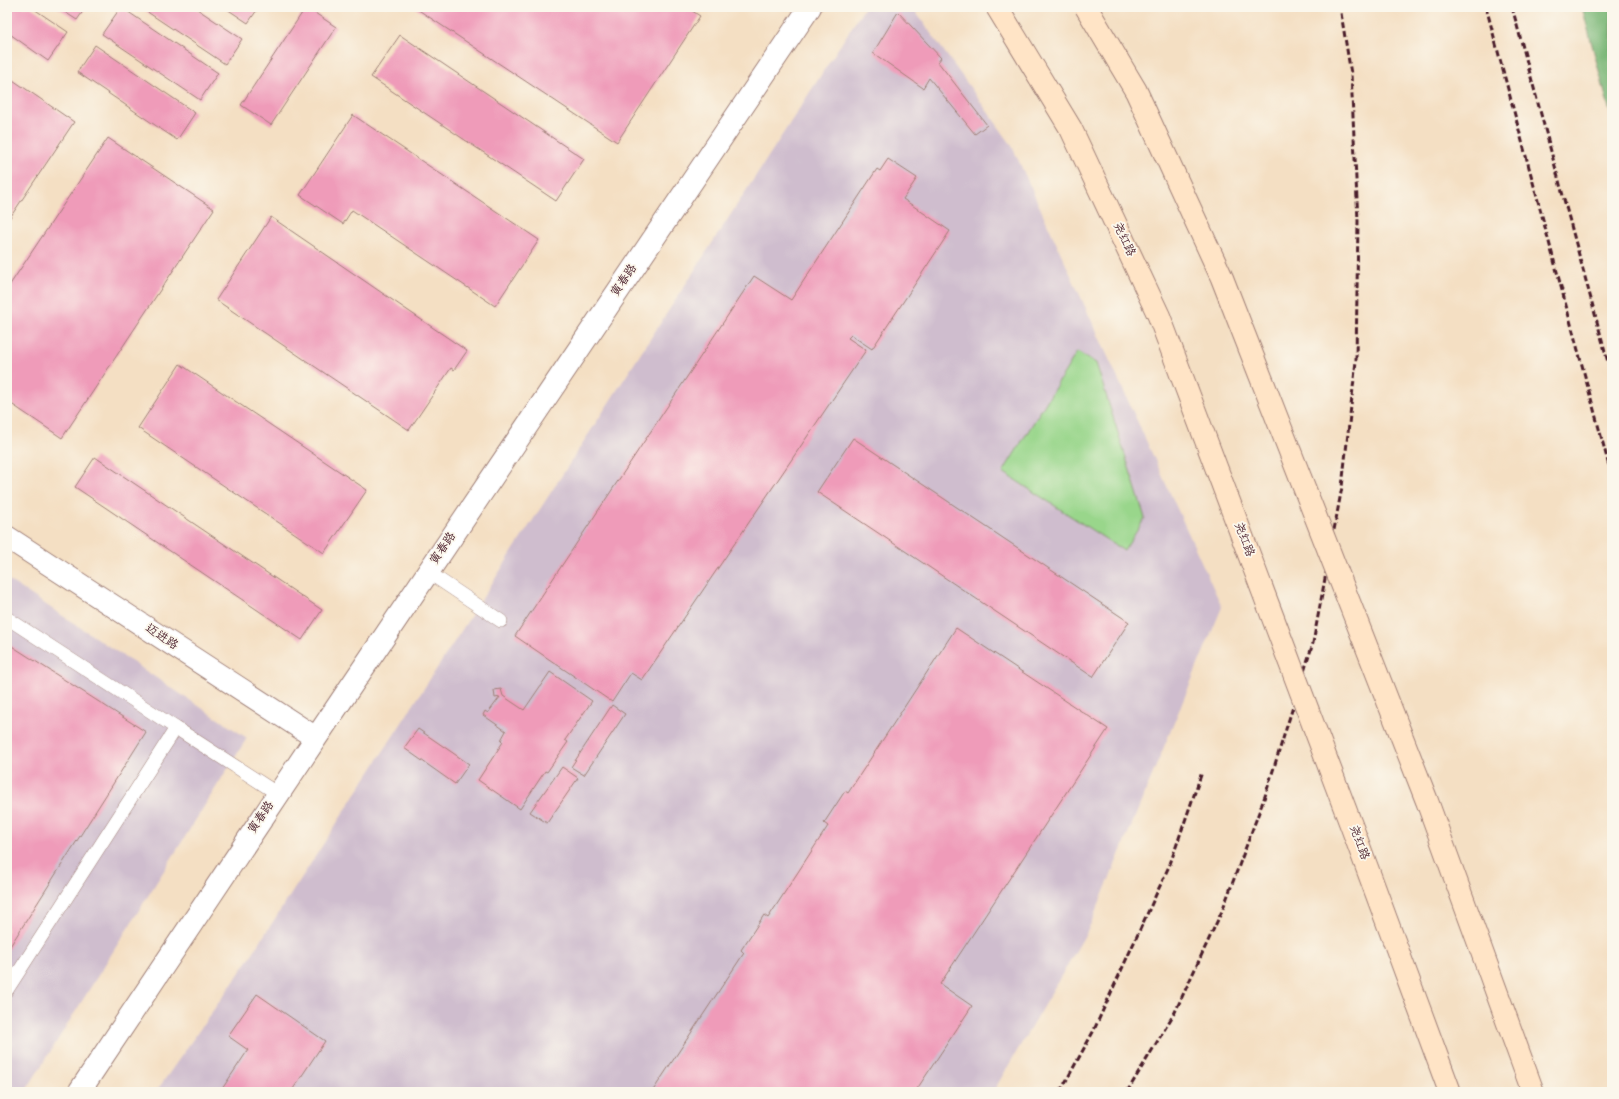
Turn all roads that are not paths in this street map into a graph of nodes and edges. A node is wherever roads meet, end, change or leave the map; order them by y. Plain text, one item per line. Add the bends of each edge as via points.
1 (810, 7) edge
2 (997, 7) edge
3 (1086, 7) edge
4 (7, 537) edge
5 (428, 572) junction
6 (7, 618) edge
7 (501, 621) dead end
8 (176, 728) junction
9 (316, 738) junction
10 (278, 794) junction
11 (7, 990) edge
12 (78, 1092) edge
13 (1450, 1092) edge
14 (1533, 1092) edge

1 - 5 street, 寅春路
2 - 13 main road, 尧红路, bridge via 1071,129 1159,316
3 - 14 main road, bridge via 1136,91 1222,278 1427,801
4 - 9 street, 迈进路
5 - 7 lane
5 - 9 street, 寅春路
6 - 8 lane
8 - 10 lane
8 - 11 lane
9 - 10 street, 寅春路
10 - 12 street, 寅春路

